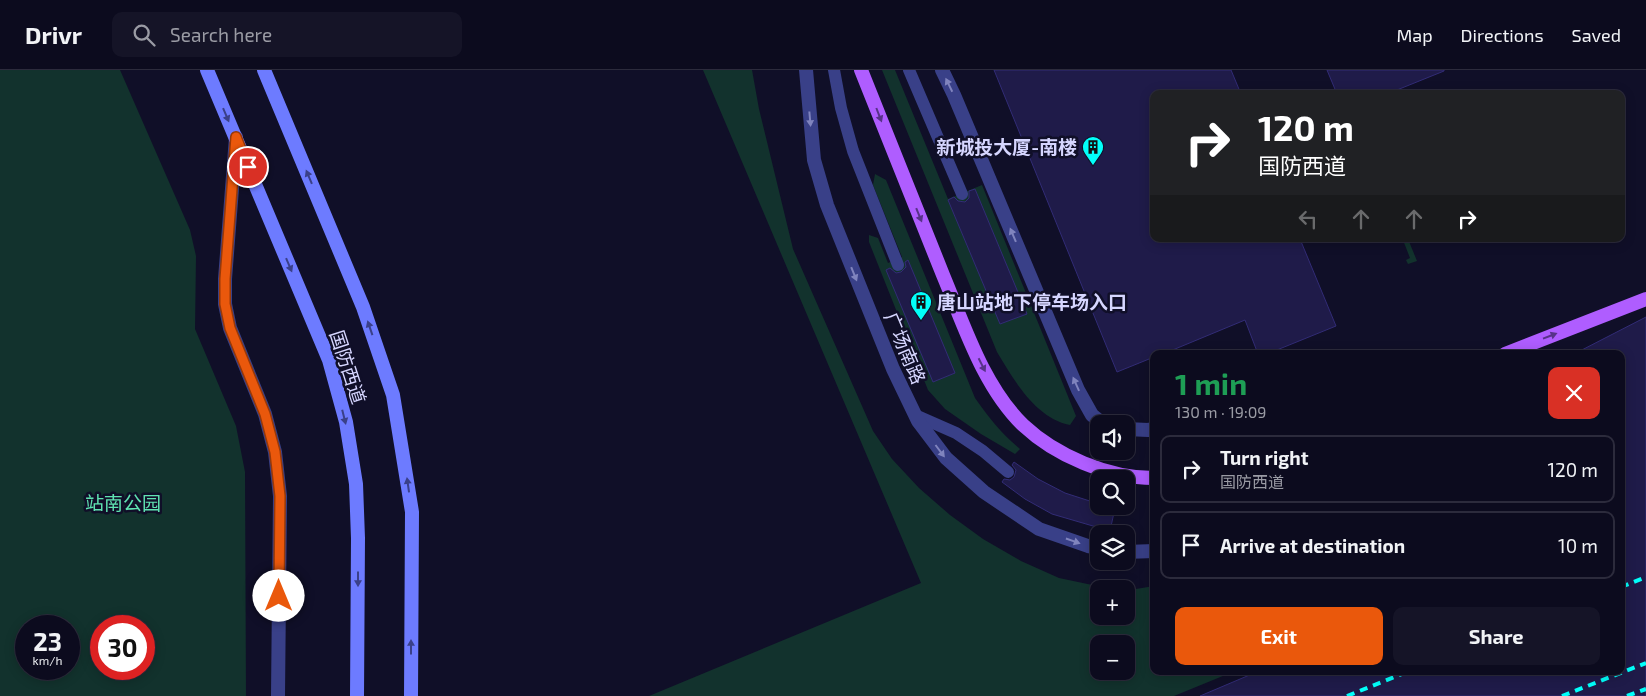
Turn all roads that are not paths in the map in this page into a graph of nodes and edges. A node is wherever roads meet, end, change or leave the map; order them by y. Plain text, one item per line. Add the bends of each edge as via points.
1 (207, 70) edge
2 (264, 70) edge
3 (806, 70) edge
4 (834, 70) edge
5 (862, 70) edge
6 (910, 70) edge
7 (942, 70) edge
8 (236, 137) junction
9 (962, 194) dead end
10 (898, 265) dead end
11 (1646, 299) edge
12 (1515, 350) edge
13 (1092, 415) edge
14 (915, 416) junction
15 (1135, 429) edge
16 (1150, 430) edge
17 (1008, 472) dead end
18 (1150, 477) edge
19 (1090, 546) edge
20 (1150, 551) edge
21 (1135, 552) edge
22 (278, 696) edge
23 (358, 696) edge
24 (411, 696) edge

1 -> 8 main road, 国防西道
24 -> 2 main road, 国防西道 via 412,512 393,395 363,307
3 -> 14 street, 广场南路 via 814,160 827,205
4 - 10 lane via 853,151
5 -> 18 main road via 973,347 996,392 1022,424 1050,446 1079,462 1113,472
6 - 9 lane
13 -> 7 street via 1078,390
8 - 22 street via 225,304 230,328 265,414 275,452 280,496
8 -> 23 main road, 国防西道 via 329,360 346,422 356,484
12 -> 11 main road
14 - 17 lane via 956,433
14 -> 19 street, 广场南路 via 946,458 984,492 1039,529
15 - 16 street
20 - 21 street

